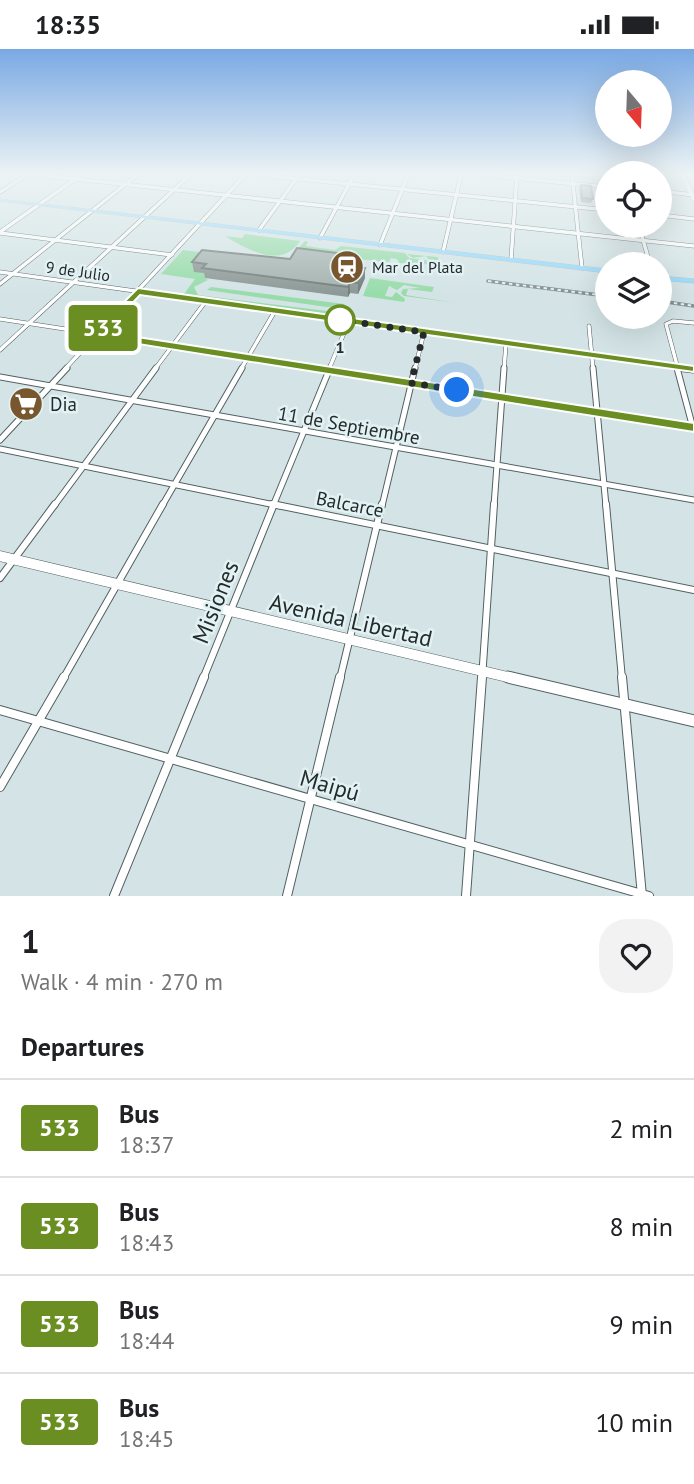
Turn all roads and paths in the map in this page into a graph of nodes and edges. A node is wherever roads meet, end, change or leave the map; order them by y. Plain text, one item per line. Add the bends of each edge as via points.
1 (392, 214) edge
2 (25, 215) edge
3 (88, 215) edge
4 (123, 215) edge
5 (148, 215) edge
6 (209, 215) edge
7 (270, 215) edge
8 (333, 215) edge
9 (397, 215) edge
10 (451, 215) edge
11 (514, 215) edge
12 (576, 215) edge
13 (672, 216) edge
14 (145, 217) junction
15 (694, 219) edge
16 (450, 220) junction
17 (201, 224) junction
18 (513, 227) junction
19 (259, 230) junction
20 (0, 232) edge
21 (578, 234) junction
22 (320, 238) junction
23 (642, 238) edge
24 (55, 240) junction
25 (643, 241) junction
26 (380, 245) junction
27 (694, 246) edge
28 (112, 247) junction
29 (443, 252) junction
30 (646, 252) edge
31 (172, 255) junction
32 (511, 260) junction
33 (582, 268) junction
34 (595, 270) edge
35 (0, 272) edge
36 (13, 274) junction
37 (672, 279) edge
38 (694, 281) edge
39 (74, 282) junction
40 (0, 285) edge
41 (138, 291) junction
42 (206, 301) junction
43 (275, 311) junction
44 (0, 319) edge
45 (349, 321) junction
46 (672, 321) edge
47 (29, 323) junction
48 (694, 323) edge
49 (589, 326) dead end
50 (667, 329) edge
51 (424, 332) junction
52 (98, 334) junction
53 (506, 344) junction
54 (174, 346) junction
55 (0, 350) edge
56 (592, 356) junction
57 (248, 358) junction
58 (678, 367) junction
59 (329, 370) junction
60 (694, 370) edge
61 (0, 376) edge
62 (411, 383) junction
63 (50, 386) junction
64 (503, 397) junction
65 (134, 400) junction
66 (596, 412) junction
67 (216, 415) junction
68 (694, 428) edge
69 (304, 431) junction
70 (0, 440) edge
71 (396, 447) junction
72 (0, 449) edge
73 (498, 465) junction
74 (84, 466) junction
75 (603, 484) junction
76 (175, 485) junction
77 (694, 500) edge
78 (274, 505) junction
79 (377, 526) junction
80 (492, 549) junction
81 (0, 556) edge
82 (14, 559) junction
83 (611, 573) junction
84 (0, 578) edge
85 (118, 584) junction
86 (694, 590) edge
87 (230, 611) junction
88 (349, 639) junction
89 (483, 670) junction
90 (623, 704) junction
91 (0, 710) edge
92 (38, 721) junction
93 (694, 721) edge
94 (170, 759) junction
95 (0, 787) edge
96 (311, 799) junction
97 (470, 845) junction
98 (644, 895) edge
99 (114, 896) edge
100 (287, 896) edge
101 (466, 896) edge

1 - 26 street
2 - 20 street
3 - 24 street
4 - 14 main road
5 - 14 street
6 - 17 street
7 - 19 street
8 - 22 street
9 - 16 street
10 - 16 street
11 - 18 street
12 - 21 street
13 - 15 street
14 - 17 main road
14 - 28 street
16 - 18 street
16 - 29 street
17 - 19 main road
17 - 31 street
18 - 21 street
18 - 32 street
19 - 22 main road
20 - 24 street
21 - 25 street
21 - 33 street
22 - 26 main road
23 - 25 street
24 - 28 street
24 - 36 street
25 - 27 street
25 - 30 street
26 - 29 main road
28 - 31 street
28 - 39 street
29 - 32 main road
31 - 41 street
32 - 33 main road
33 - 34 main road
35 - 36 street, 9 de Julio
36 - 39 street, 9 de Julio
36 - 40 street
37 - 38 main road
39 - 41 street, 9 de Julio
39 - 47 street
41 - 42 street, 9 de Julio
41 - 52 street
42 - 43 street, 9 de Julio
42 - 54 street
43 - 45 street, 9 de Julio
43 - 57 street
44 - 47 street
45 - 51 street, 9 de Julio
45 - 59 street, Misiones
46 - 48 street
47 - 52 street
47 - 55 street
49 - 56 street
50 - 58 street
51 - 53 street, 9 de Julio
51 - 62 street
52 - 54 street
52 - 63 street
53 - 56 street, 9 de Julio
53 - 64 street
54 - 57 street
54 - 65 street
56 - 58 street, 9 de Julio
56 - 66 street
57 - 59 street
57 - 67 street
58 - 60 street, 9 de Julio
58 - 68 street
59 - 62 street
59 - 69 street, Misiones
61 - 63 street, 11 de Septiembre
62 - 64 street
62 - 71 street
63 - 65 street, 11 de Septiembre
63 - 70 street
64 - 66 street
64 - 73 street
65 - 67 street, 11 de Septiembre
65 - 74 street
66 - 68 street
66 - 75 street
67 - 69 street, 11 de Septiembre
67 - 76 street
69 - 71 street, 11 de Septiembre
69 - 78 street, Misiones
71 - 73 street, 11 de Septiembre
71 - 79 street
72 - 74 street, Balcarce
73 - 75 street, 11 de Septiembre
73 - 80 street
74 - 76 street, Balcarce
74 - 82 street
75 - 77 street, 11 de Septiembre
75 - 83 street
76 - 78 street, Balcarce
76 - 85 street
78 - 79 street, Balcarce
78 - 87 street, Misiones
79 - 80 street, Balcarce
79 - 88 street
80 - 83 street, Balcarce
80 - 89 street
81 - 82 main road, Avenida Libertad
82 - 84 street
82 - 85 main road, Avenida Libertad
83 - 86 street, Balcarce
83 - 90 street
85 - 87 main road, Avenida Libertad
85 - 92 street
87 - 88 main road, Avenida Libertad
87 - 94 street, Misiones
88 - 89 main road, Avenida Libertad
88 - 96 street
89 - 90 main road, Avenida Libertad
89 - 97 street
90 - 93 main road, Avenida Libertad
90 - 98 street
91 - 92 street, Maipú
92 - 94 street, Maipú
92 - 95 street
94 - 96 street, Maipú
94 - 99 street, Misiones
96 - 97 street, Maipú
96 - 100 street
97 - 98 street, Maipú
97 - 101 street

